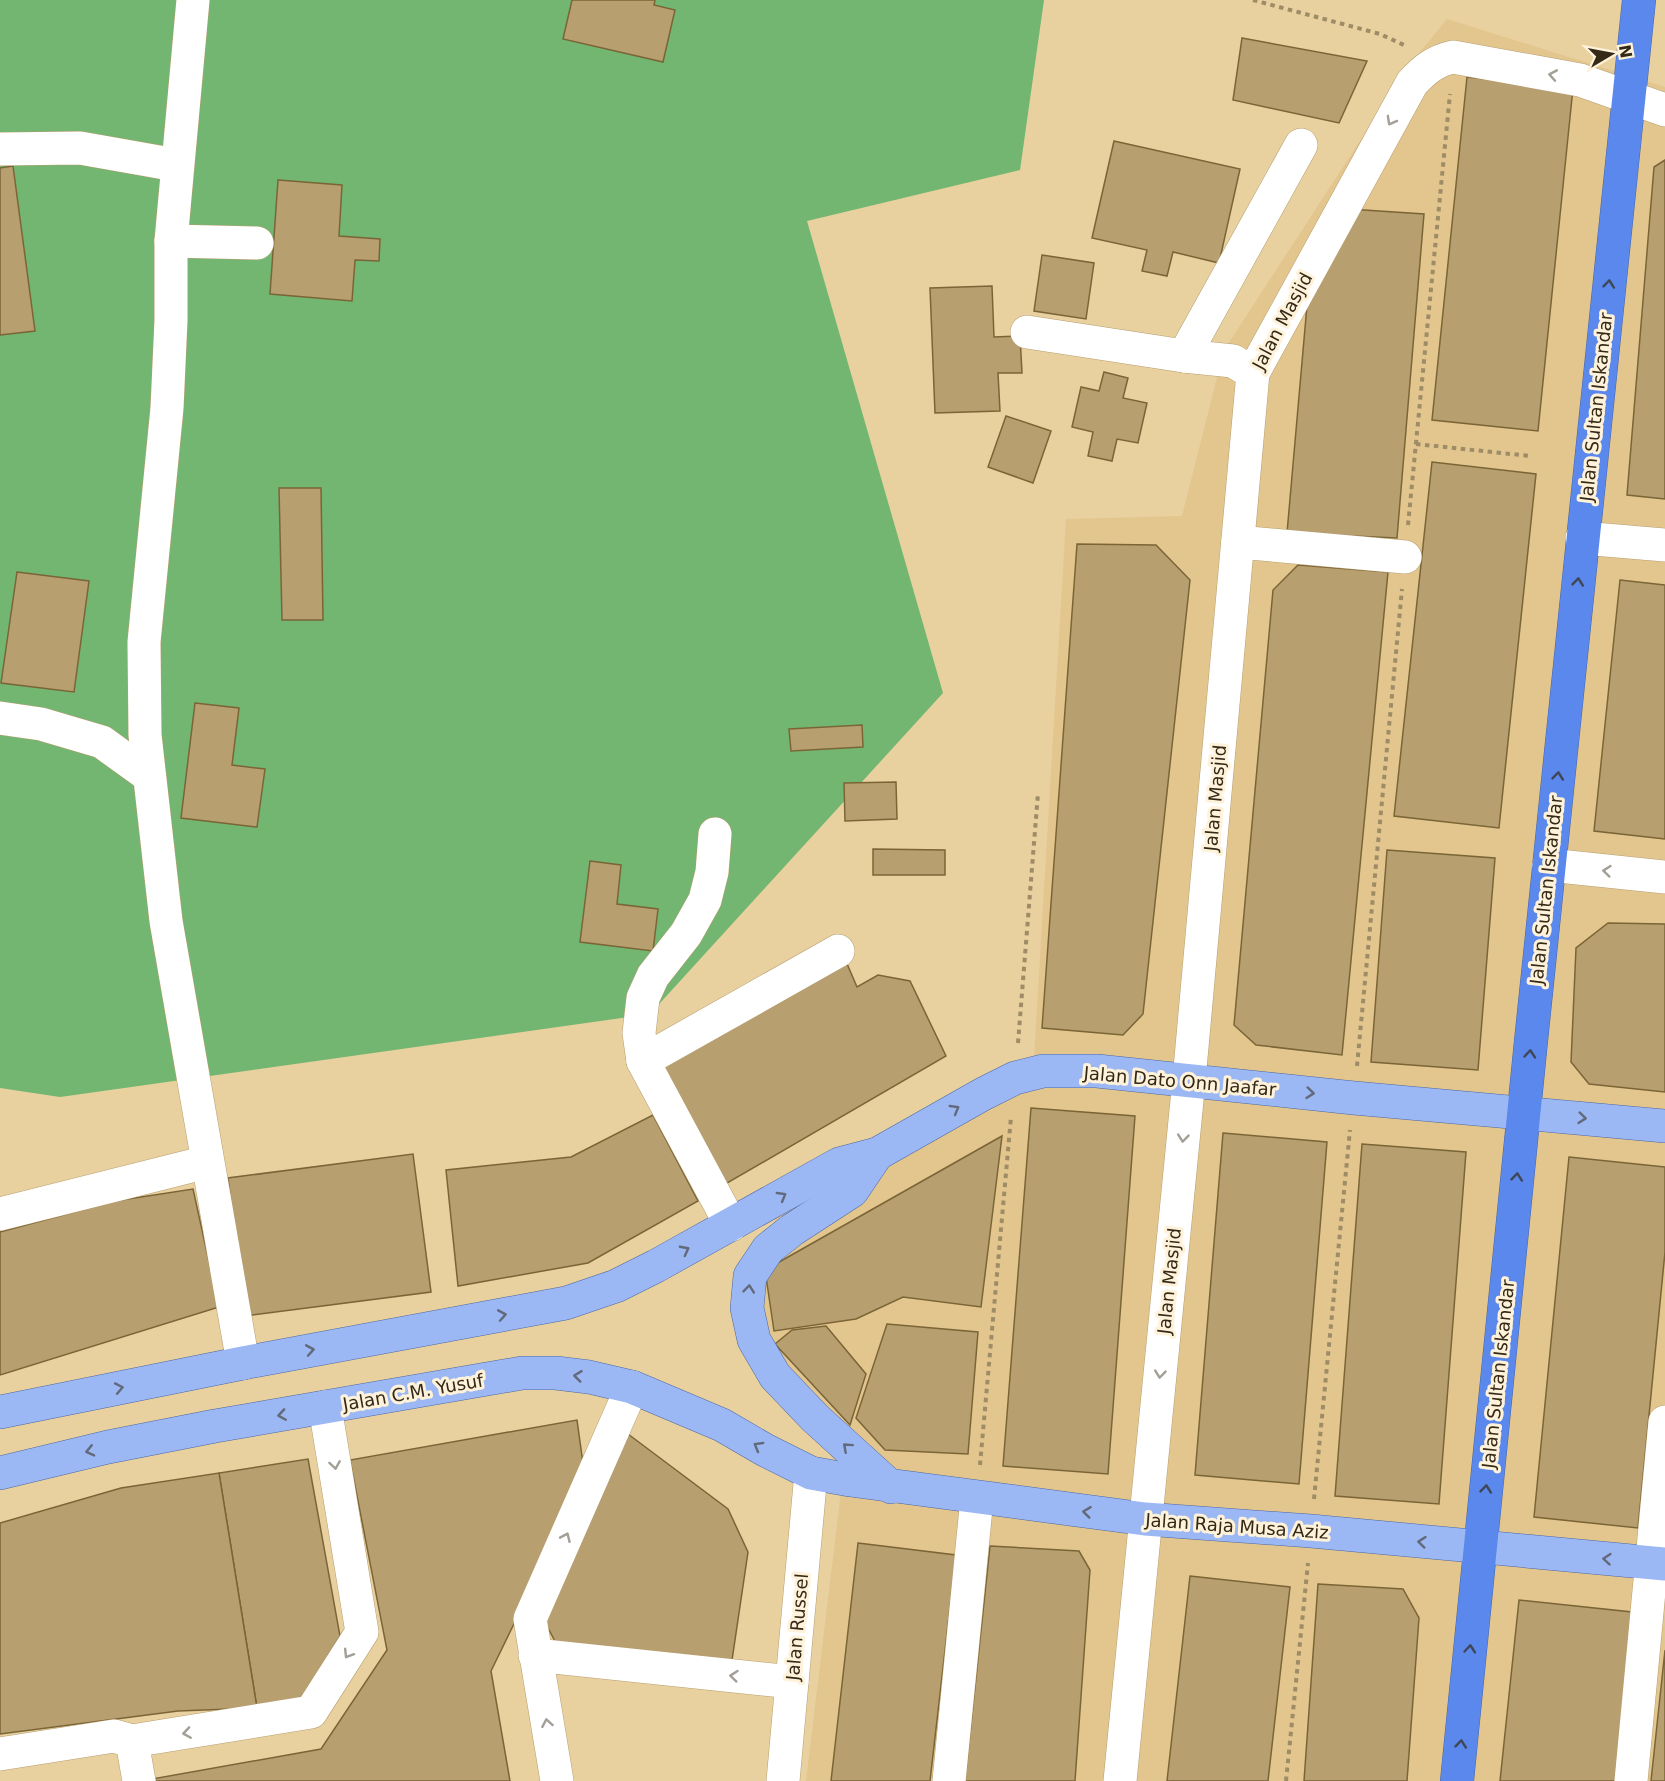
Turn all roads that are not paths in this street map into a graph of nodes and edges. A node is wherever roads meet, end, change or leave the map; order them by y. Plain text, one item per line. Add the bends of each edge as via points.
1 (193, 0) edge
2 (1639, 0) edge
3 (1630, 83) junction
4 (1665, 110) edge
5 (1300, 145) dead end
6 (0, 149) edge
7 (176, 165) junction
8 (171, 241) junction
9 (257, 243) dead end
10 (1027, 332) dead end
11 (1184, 356) junction
12 (1253, 373) junction
13 (1582, 538) junction
14 (1238, 542) junction
15 (1665, 544) edge
16 (1405, 557) dead end
17 (0, 718) edge
18 (149, 776) junction
19 (715, 834) dead end
20 (1549, 865) junction
21 (1665, 877) edge
22 (838, 951) dead end
23 (643, 1061) junction
24 (1189, 1080) junction
25 (1524, 1112) junction
26 (1665, 1126) edge
27 (877, 1154) junction
28 (207, 1162) junction
29 (0, 1214) edge
30 (731, 1226) junction
31 (243, 1363) junction
32 (632, 1387) junction
33 (325, 1407) junction
34 (0, 1412) edge
35 (1665, 1422) edge
36 (0, 1473) edge
37 (811, 1473) junction
38 (891, 1487) junction
39 (977, 1498) junction
40 (1145, 1519) junction
41 (1480, 1548) junction
42 (1658, 1564) edge
43 (535, 1655) junction
44 (792, 1682) junction
45 (132, 1742) junction
46 (0, 1754) edge
47 (139, 1781) edge
48 (557, 1781) edge
49 (783, 1781) edge
50 (949, 1781) edge
51 (1120, 1781) edge
52 (1457, 1781) edge
53 (1631, 1781) edge

1 - 7 street
2 - 3 highway, Jalan Sultan Iskandar
3 - 4 street
3 -> 12 street, Jalan Masjid via 1580,80 1453,57 1426,68 1412,83
13 -> 3 highway, Jalan Sultan Iskandar
5 - 11 street
6 - 7 street via 80,148
7 - 8 street
8 - 9 street
8 - 18 street via 168,408 144,642
10 - 11 street
11 - 12 street via 1233,361
12 - 14 street, Jalan Masjid
13 - 15 street
20 -> 13 highway, Jalan Sultan Iskandar
14 - 16 street
14 - 24 street, Jalan Masjid
17 - 18 street via 41,724 102,742
18 - 28 street via 166,921
19 - 23 street via 705,900 686,934 653,976 643,998 639,1033
21 -> 20 street
25 -> 20 highway, Jalan Sultan Iskandar
22 - 23 street
23 - 30 street
24 -> 25 main road, Jalan Dato Onn Jaafar
27 -> 24 main road, Jalan Dato Onn Jaafar via 983,1094 1015,1078 1043,1071 1097,1071
24 -> 40 street, Jalan Masjid
25 -> 26 main road, Jalan Dato Onn Jaafar
41 -> 25 highway, Jalan Sultan Iskandar
30 -> 27 main road, Jalan Dato Onn Jaafar via 839,1164
38 -> 27 main road via 775,1376 754,1340 747,1308 750,1276 768,1249 852,1191
28 - 29 street
28 - 31 street
31 -> 30 main road via 566,1304 616,1286
34 -> 31 main road
32 -> 33 main road, Jalan C.M. Yusuf via 589,1377 522,1373
37 -> 32 main road, Jalan C.M. Yusuf via 722,1425
43 -> 32 street via 530,1619
33 -> 36 main road, Jalan C.M. Yusuf via 108,1447
33 -> 45 street via 362,1632 311,1712
35 - 42 street
37 - 38 main road, Jalan Raja Musa Aziz
37 - 44 street, Jalan Russel
38 - 39 main road, Jalan Raja Musa Aziz
40 -> 39 main road, Jalan Raja Musa Aziz
39 - 50 street
41 -> 40 main road, Jalan Raja Musa Aziz
40 - 51 street, Jalan Masjid
42 -> 41 main road, Jalan Raja Musa Aziz
52 -> 41 highway, Jalan Sultan Iskandar
42 - 53 street
44 -> 43 street
48 -> 43 street
44 - 49 street, Jalan Russel
45 - 46 street via 114,1736
45 - 47 street

